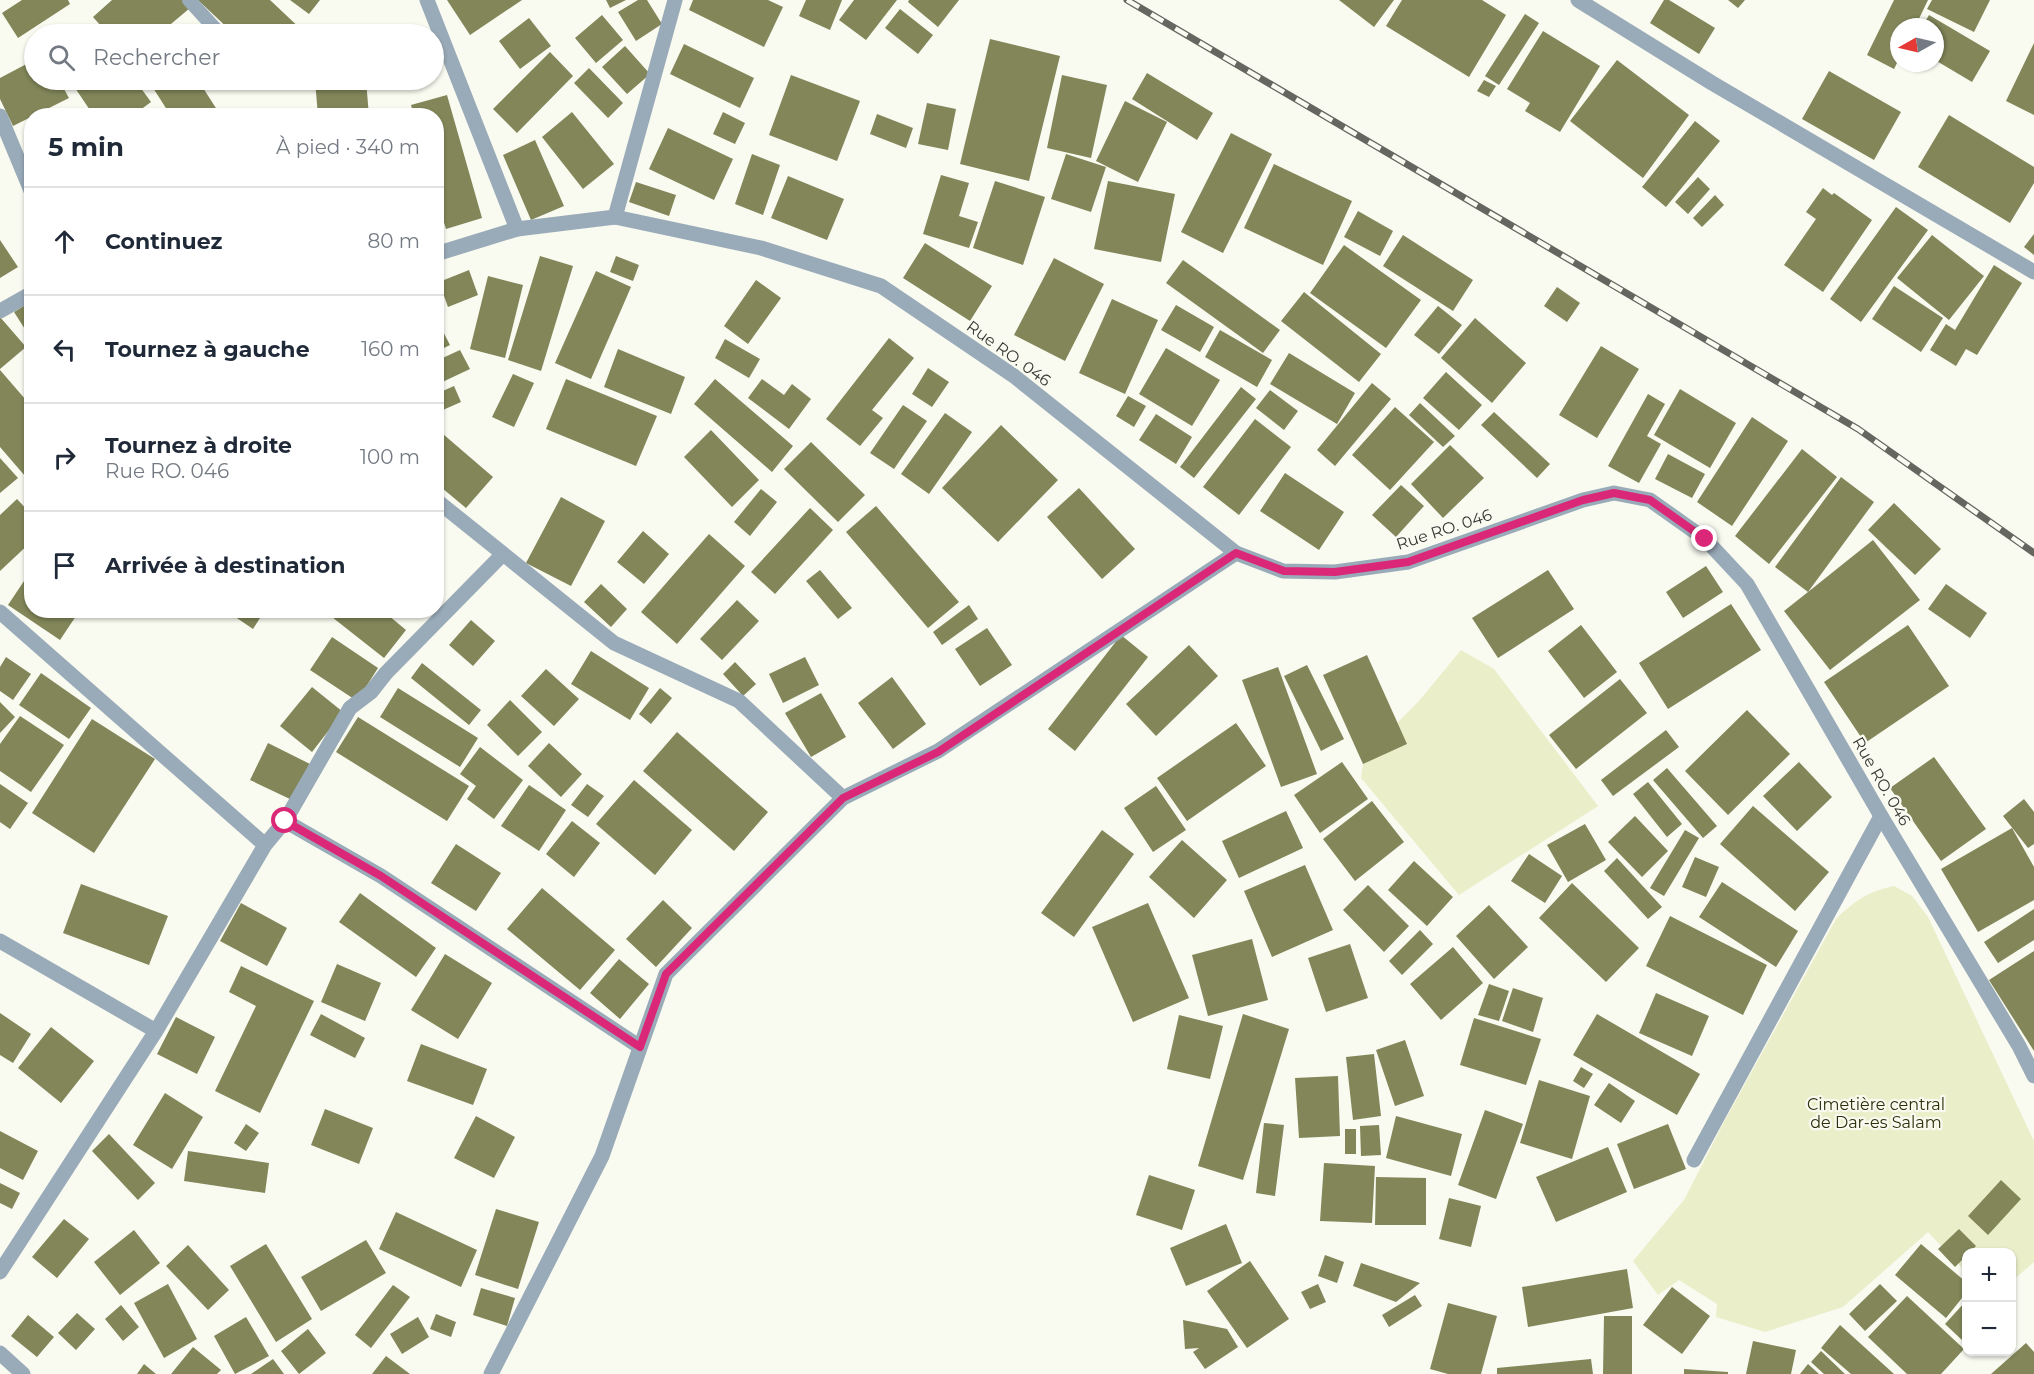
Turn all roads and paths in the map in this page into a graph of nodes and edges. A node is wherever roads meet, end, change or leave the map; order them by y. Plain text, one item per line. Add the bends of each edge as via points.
1 (189, 0) edge
2 (428, 0) edge
3 (675, 0) edge
4 (1578, 0) edge
5 (211, 24) edge
6 (437, 24) edge
7 (444, 41) edge
8 (0, 117) edge
9 (24, 173) edge
10 (615, 217) junction
11 (518, 229) junction
12 (444, 252) edge
13 (2034, 272) edge
14 (24, 298) edge
15 (0, 311) edge
16 (444, 506) edge
17 (1236, 553) junction
18 (503, 554) junction
19 (0, 612) edge
20 (444, 614) edge
21 (440, 618) edge
22 (843, 798) junction
23 (1881, 816) junction
24 (285, 821) junction
25 (265, 845) junction
26 (0, 941) edge
27 (156, 1031) junction
28 (640, 1047) junction
29 (2034, 1076) edge
30 (1694, 1161) dead end
31 (0, 1272) edge
32 (0, 1353) edge
33 (23, 1374) edge
34 (491, 1374) edge

1 - 5 lane
2 - 6 street
3 - 10 street
4 - 13 street
7 - 11 street
8 - 9 street
10 - 11 street, Rue RO. 046
10 - 17 street, Rue RO. 046 via 761,248 881,286 1014,376
11 - 12 street, Rue RO. 046
14 - 15 street
16 - 18 street
17 - 22 street via 938,752
17 - 23 street, Rue RO. 046 via 1284,571 1335,572 1408,562 1583,500 1614,493 1650,500 1705,539 1747,584
18 - 20 street
18 - 22 street via 614,643 739,701
19 - 25 street
21 - 24 street via 371,692 350,708
22 - 28 street via 666,974
23 - 29 street, Rue RO. 046
23 - 30 street
24 - 25 street
24 - 28 street via 381,876
25 - 27 street
26 - 27 street
27 - 31 street
28 - 34 street via 602,1156
32 - 33 street

